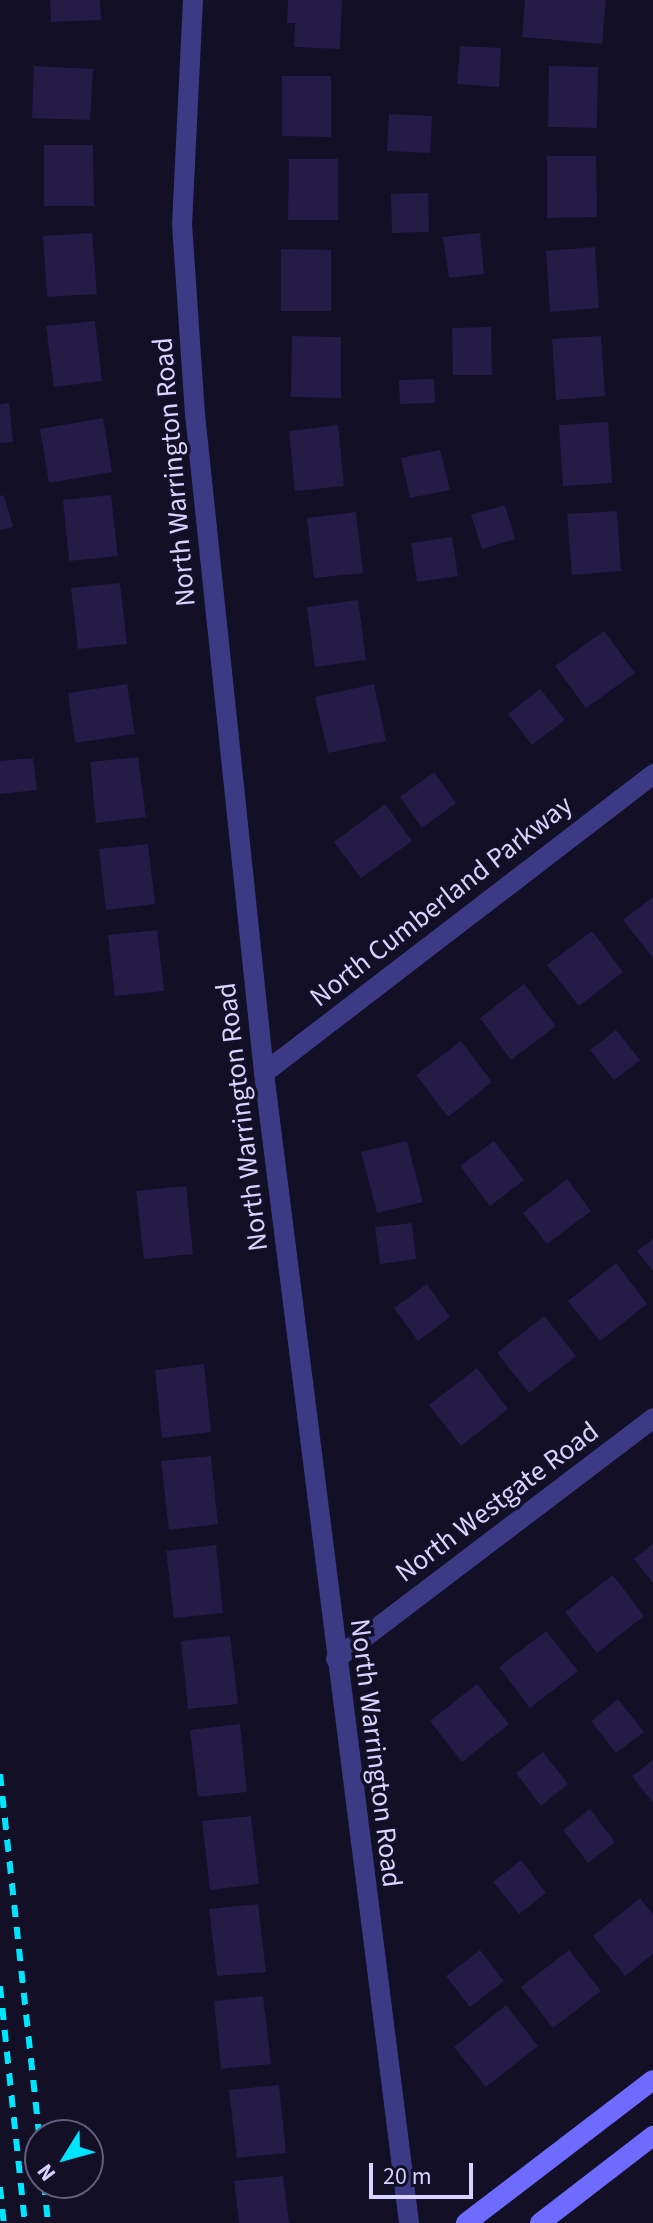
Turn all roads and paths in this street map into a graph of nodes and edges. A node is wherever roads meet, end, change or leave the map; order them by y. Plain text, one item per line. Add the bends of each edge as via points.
1 (193, 0) edge
2 (653, 774) edge
3 (264, 1073) junction
4 (653, 1418) edge
5 (336, 1659) junction
6 (653, 2080) edge
7 (653, 2136) edge
8 (409, 2223) edge
9 (466, 2223) edge
10 (540, 2223) edge

1 - 3 street, North Warrington Road via 183,240 195,414
2 - 3 street, North Cumberland Parkway
3 - 5 street, North Warrington Road
4 - 5 street, North Westgate Road
5 - 8 street, North Warrington Road
6 - 9 main road
7 - 10 main road

